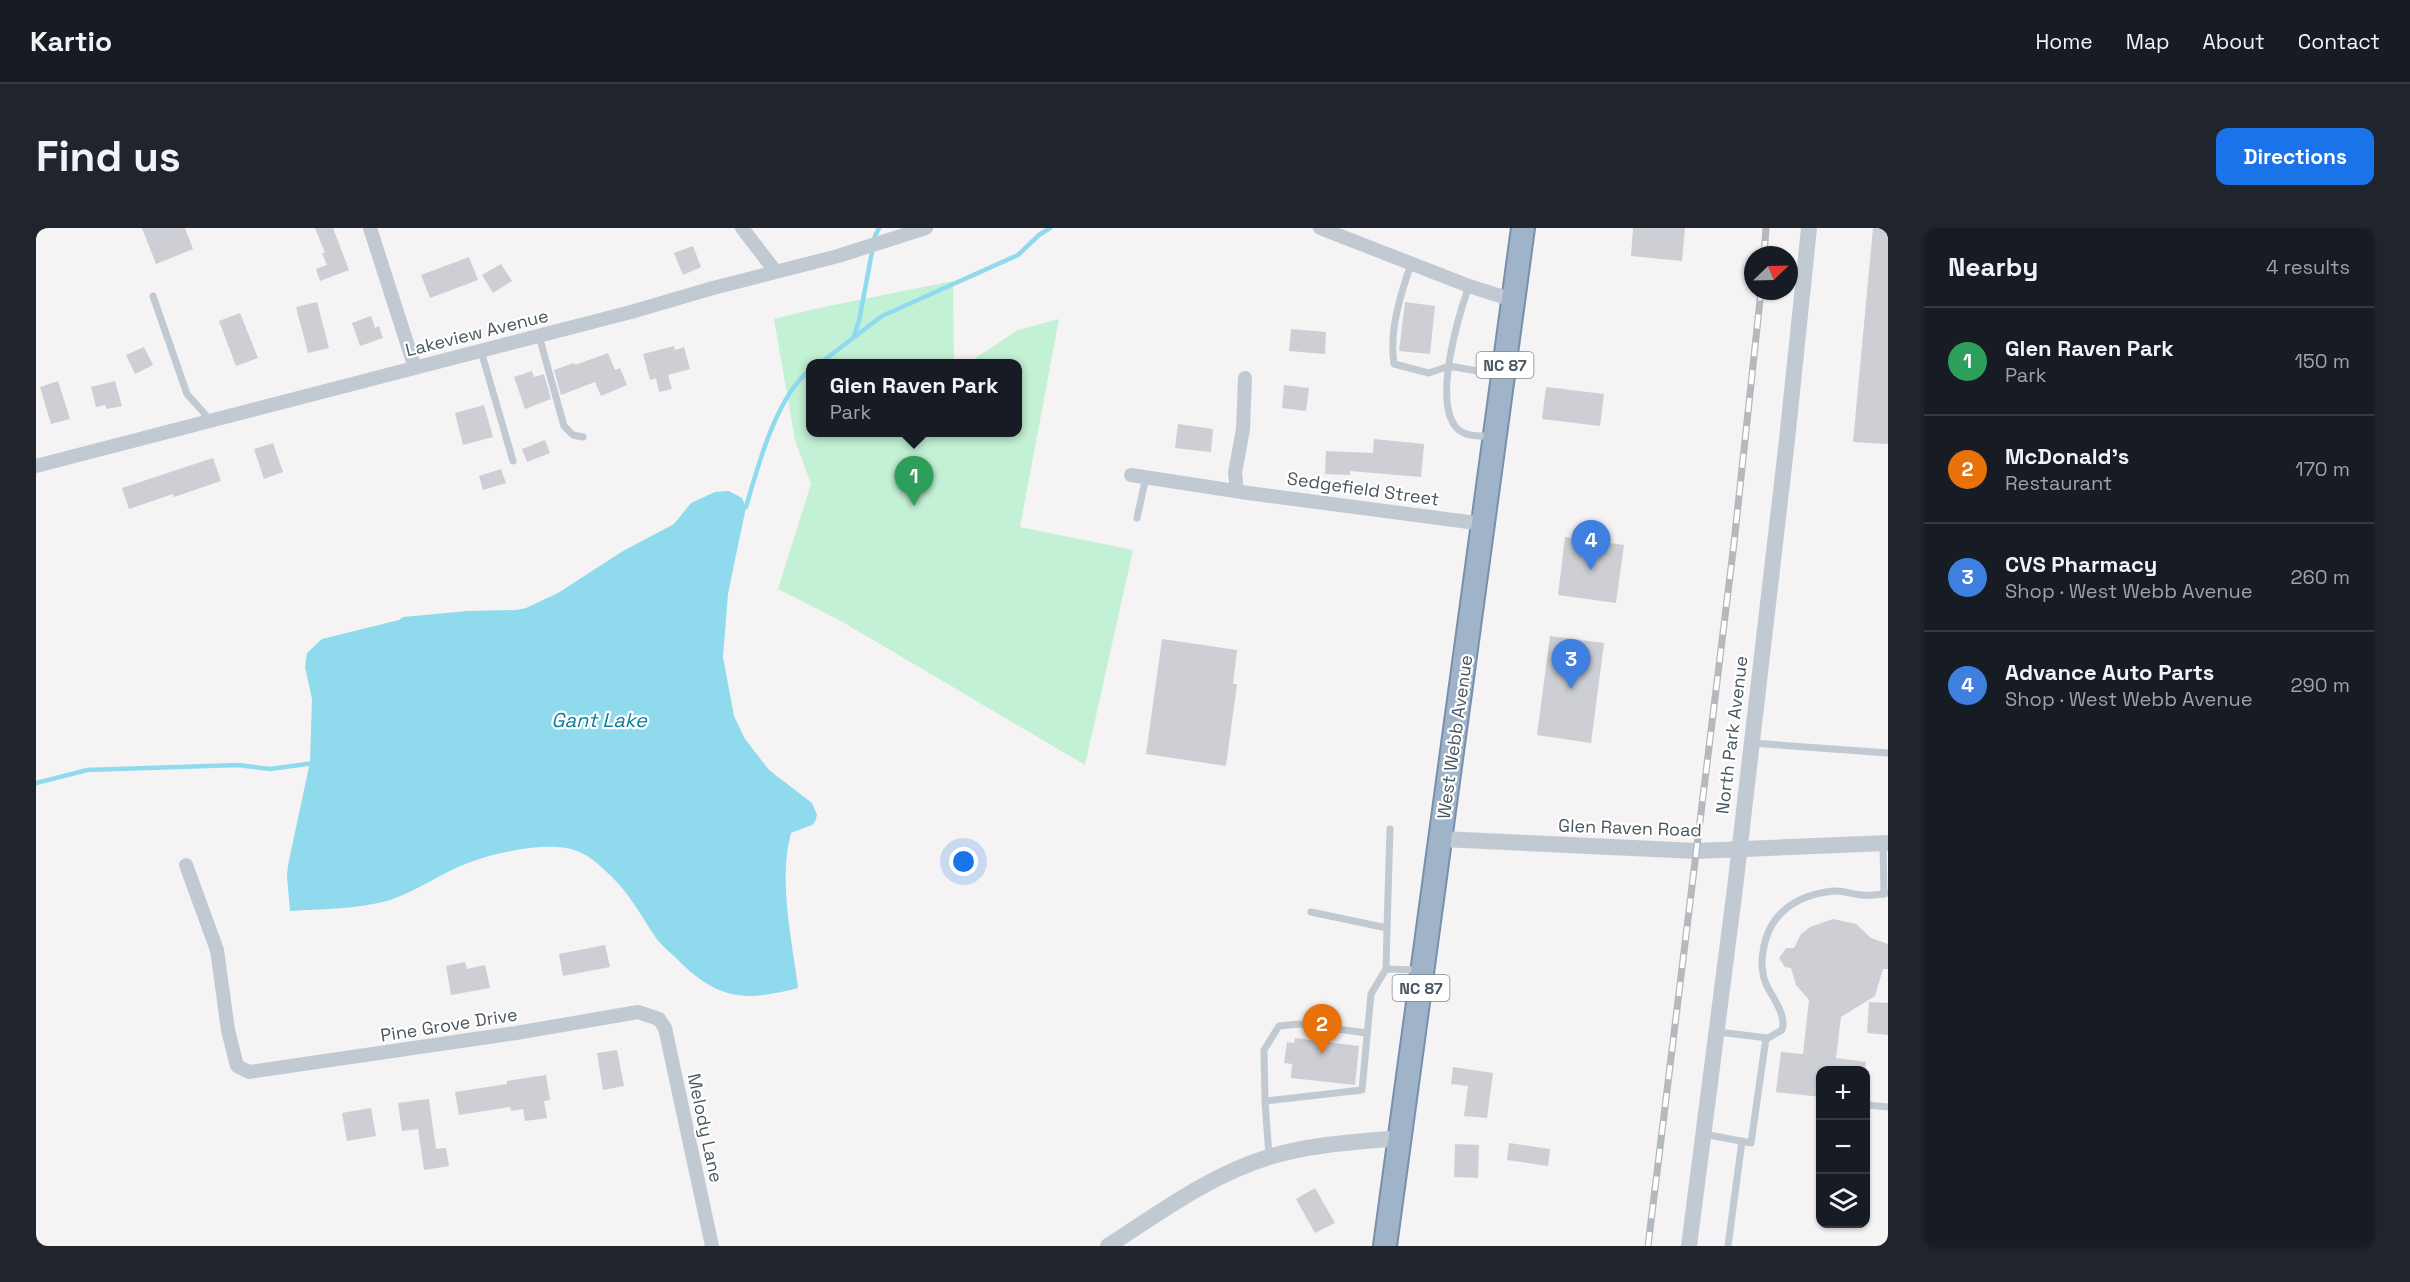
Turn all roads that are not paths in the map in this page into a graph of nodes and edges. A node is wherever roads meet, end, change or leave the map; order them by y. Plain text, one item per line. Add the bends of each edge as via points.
1 (370, 228) edge
2 (742, 228) edge
3 (926, 228) edge
4 (1320, 228) edge
5 (1523, 228) edge
6 (1809, 228) edge
7 (1411, 264) junction
8 (776, 272) junction
9 (1469, 286) junction
10 (153, 296) dead end
11 (1513, 300) junction
12 (539, 336) junction
13 (481, 351) junction
14 (1449, 366) junction
15 (415, 368) junction
16 (1503, 375) junction
17 (1245, 378) dead end
18 (211, 421) junction
19 (583, 437) dead end
20 (1496, 437) junction
21 (513, 461) dead end
22 (36, 466) edge
23 (1131, 475) dead end
24 (1146, 477) junction
25 (1237, 491) junction
26 (1137, 518) dead end
27 (1484, 524) junction
28 (1752, 743) junction
29 (1888, 753) edge
30 (1390, 829) dead end
31 (1442, 839) junction
32 (1886, 843) edge
33 (1738, 850) junction
34 (186, 865) dead end
35 (1886, 894) edge
36 (1311, 912) dead end
37 (1387, 928) junction
38 (1386, 969) junction
39 (1424, 970) junction
40 (659, 1019) joint
41 (1717, 1032) junction
42 (1366, 1033) junction
43 (1766, 1038) junction
44 (1265, 1101) junction
45 (1870, 1105) edge
46 (1888, 1107) edge
47 (1703, 1134) junction
48 (1401, 1138) junction
49 (1742, 1141) junction
50 (1269, 1157) junction
51 (712, 1246) edge
52 (1108, 1246) edge
53 (1385, 1246) edge
54 (1689, 1246) edge
55 (1728, 1246) edge

1 - 15 street
2 - 8 street
3 - 8 street, Lakeview Avenue
4 - 7 street
5 - 11 highway, West Webb Avenue / NC 87
6 - 28 street, North Park Avenue
7 - 9 street
7 - 14 lane via 1400,296 1392,348 1394,364 1429,373
8 - 12 street, Lakeview Avenue
9 - 11 street
9 - 14 lane
10 - 18 lane via 187,394
11 - 16 highway, West Webb Avenue / NC 87
12 - 13 street, Lakeview Avenue
12 - 19 lane via 564,426 573,435
13 - 15 street, Lakeview Avenue
13 - 21 lane
14 - 16 lane
14 - 20 lane via 1445,396 1455,426 1467,435
15 - 18 street, Lakeview Avenue
16 - 20 highway, West Webb Avenue / NC 87
17 - 25 street via 1243,429 1235,472
18 - 22 street, Lakeview Avenue
20 - 27 highway, West Webb Avenue / NC 87
23 - 24 street, Sedgefield Street
24 - 25 street, Sedgefield Street
24 - 26 lane
25 - 27 street, Sedgefield Street
27 - 31 highway, West Webb Avenue / NC 87
28 - 29 lane
28 - 33 street, North Park Avenue
30 - 37 lane
31 - 33 street, Glen Raven Road
31 - 39 highway, West Webb Avenue / NC 87
32 - 33 street, Glen Raven Road
32 - 35 lane
33 - 41 street, North Park Avenue
34 - 40 street, Pine Grove Drive via 217,950 237,1066 249,1072 638,1012
35 - 43 lane via 1824,893 1793,904 1772,922 1762,958 1764,980 1784,1025 1776,1035
36 - 37 lane
37 - 38 lane
38 - 39 lane
38 - 42 lane via 1371,994
39 - 48 highway, West Webb Avenue / NC 87
40 - 51 street, Melody Lane via 665,1028
41 - 43 lane
41 - 47 street, North Park Avenue
42 - 44 lane via 1362,1090
42 - 44 lane via 1299,1024 1280,1026 1264,1050
43 - 49 lane via 1751,1143
44 - 50 lane
45 - 46 lane
47 - 49 lane
47 - 54 street, North Park Avenue
48 - 50 street via 1303,1148
48 - 53 highway, West Webb Avenue / NC 87
49 - 55 lane
50 - 52 street via 1204,1185

